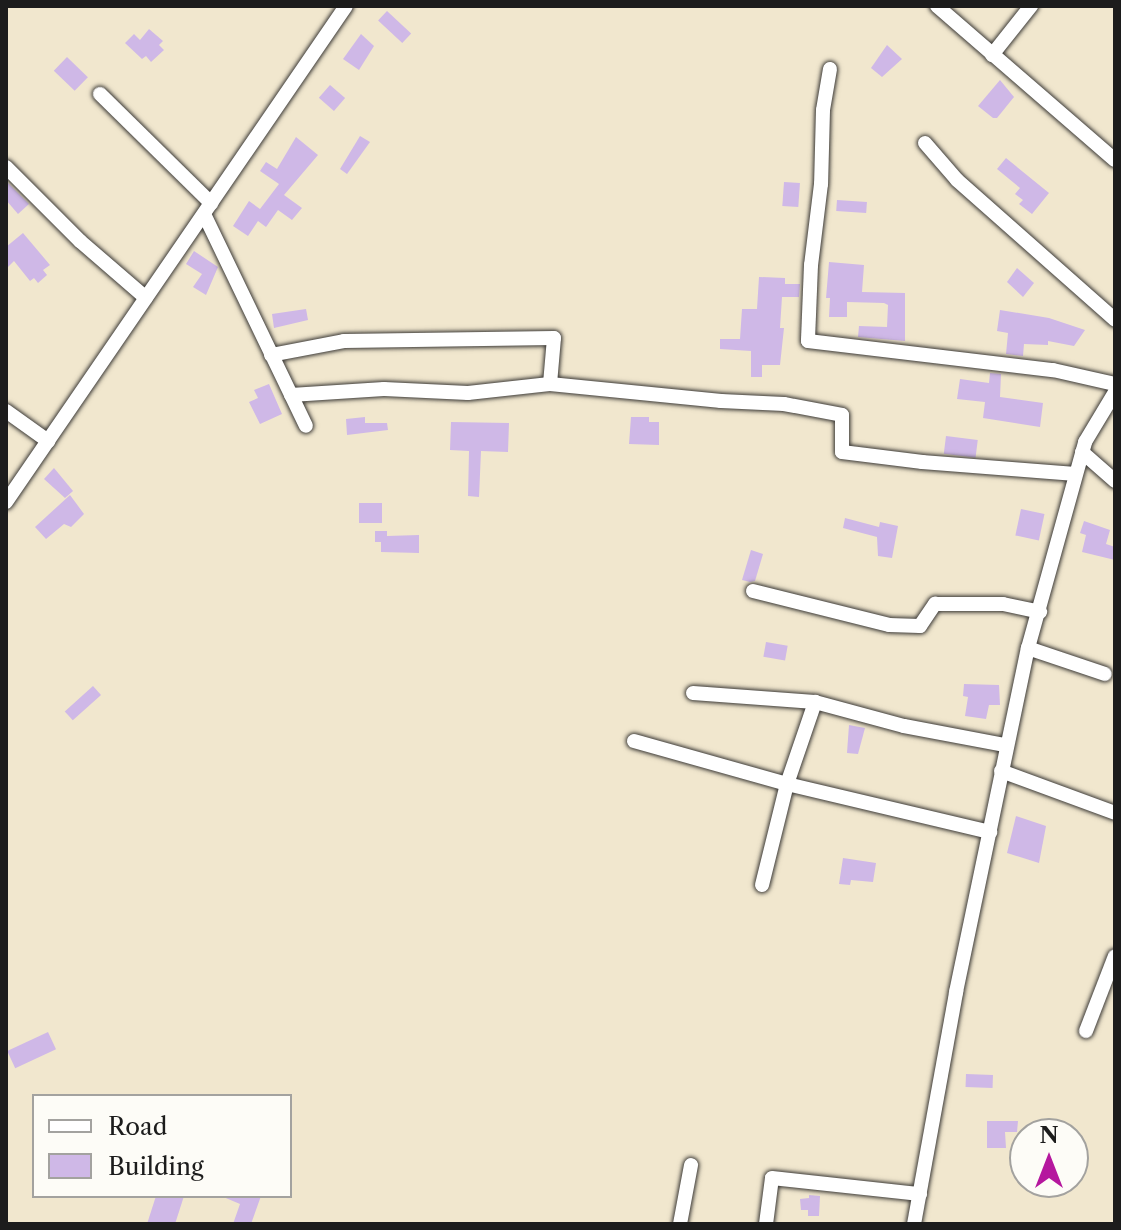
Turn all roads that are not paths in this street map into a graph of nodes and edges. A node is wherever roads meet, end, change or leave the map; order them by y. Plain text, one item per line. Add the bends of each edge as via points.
1 (346, 6) edge
2 (937, 6) edge
3 (1031, 6) edge
4 (992, 55) junction
5 (830, 69) dead end
6 (100, 94) dead end
7 (925, 143) dead end
8 (1115, 160) edge
9 (6, 167) edge
10 (208, 209) junction
11 (146, 298) junction
12 (1115, 320) edge
13 (271, 355) junction
14 (550, 384) junction
15 (1115, 384) edge
16 (1115, 392) edge
17 (291, 395) junction
18 (6, 411) edge
19 (306, 426) dead end
20 (48, 441) junction
21 (1082, 452) junction
22 (1076, 474) junction
23 (1115, 481) edge
24 (7, 498) edge
25 (753, 591) dead end
26 (1040, 612) junction
27 (1028, 648) junction
28 (1105, 674) dead end
29 (693, 693) dead end
30 (815, 702) junction
31 (634, 741) dead end
32 (1005, 745) junction
33 (1001, 771) junction
34 (787, 784) junction
35 (1115, 813) edge
36 (990, 832) junction
37 (762, 885) dead end
38 (1115, 956) edge
39 (1086, 1031) dead end
40 (691, 1165) dead end
41 (920, 1194) junction
42 (680, 1224) edge
43 (766, 1224) edge
44 (914, 1224) edge

1 - 10 street
2 - 4 street
3 - 4 street
4 - 8 street
5 - 15 street via 808,341 1053,370
6 - 10 street
7 - 12 street via 957,180
9 - 11 street
10 - 11 street
10 - 13 street
11 - 20 street
13 - 14 street via 344,341 554,338
13 - 17 street
14 - 17 street via 468,393 384,389
14 - 22 street via 784,404 842,415 842,452
16 - 21 street
17 - 19 street
18 - 20 street
20 - 24 street
21 - 22 street
21 - 23 street
22 - 26 street
25 - 26 street via 889,625 920,626 935,604 1003,604
26 - 27 street
27 - 28 street
27 - 32 street
29 - 30 street
30 - 32 street
30 - 34 street
31 - 34 street
32 - 33 street
33 - 35 street
33 - 36 street
34 - 36 street
34 - 37 street
36 - 41 street
38 - 39 street
40 - 42 street
41 - 43 street via 772,1178
41 - 44 street

